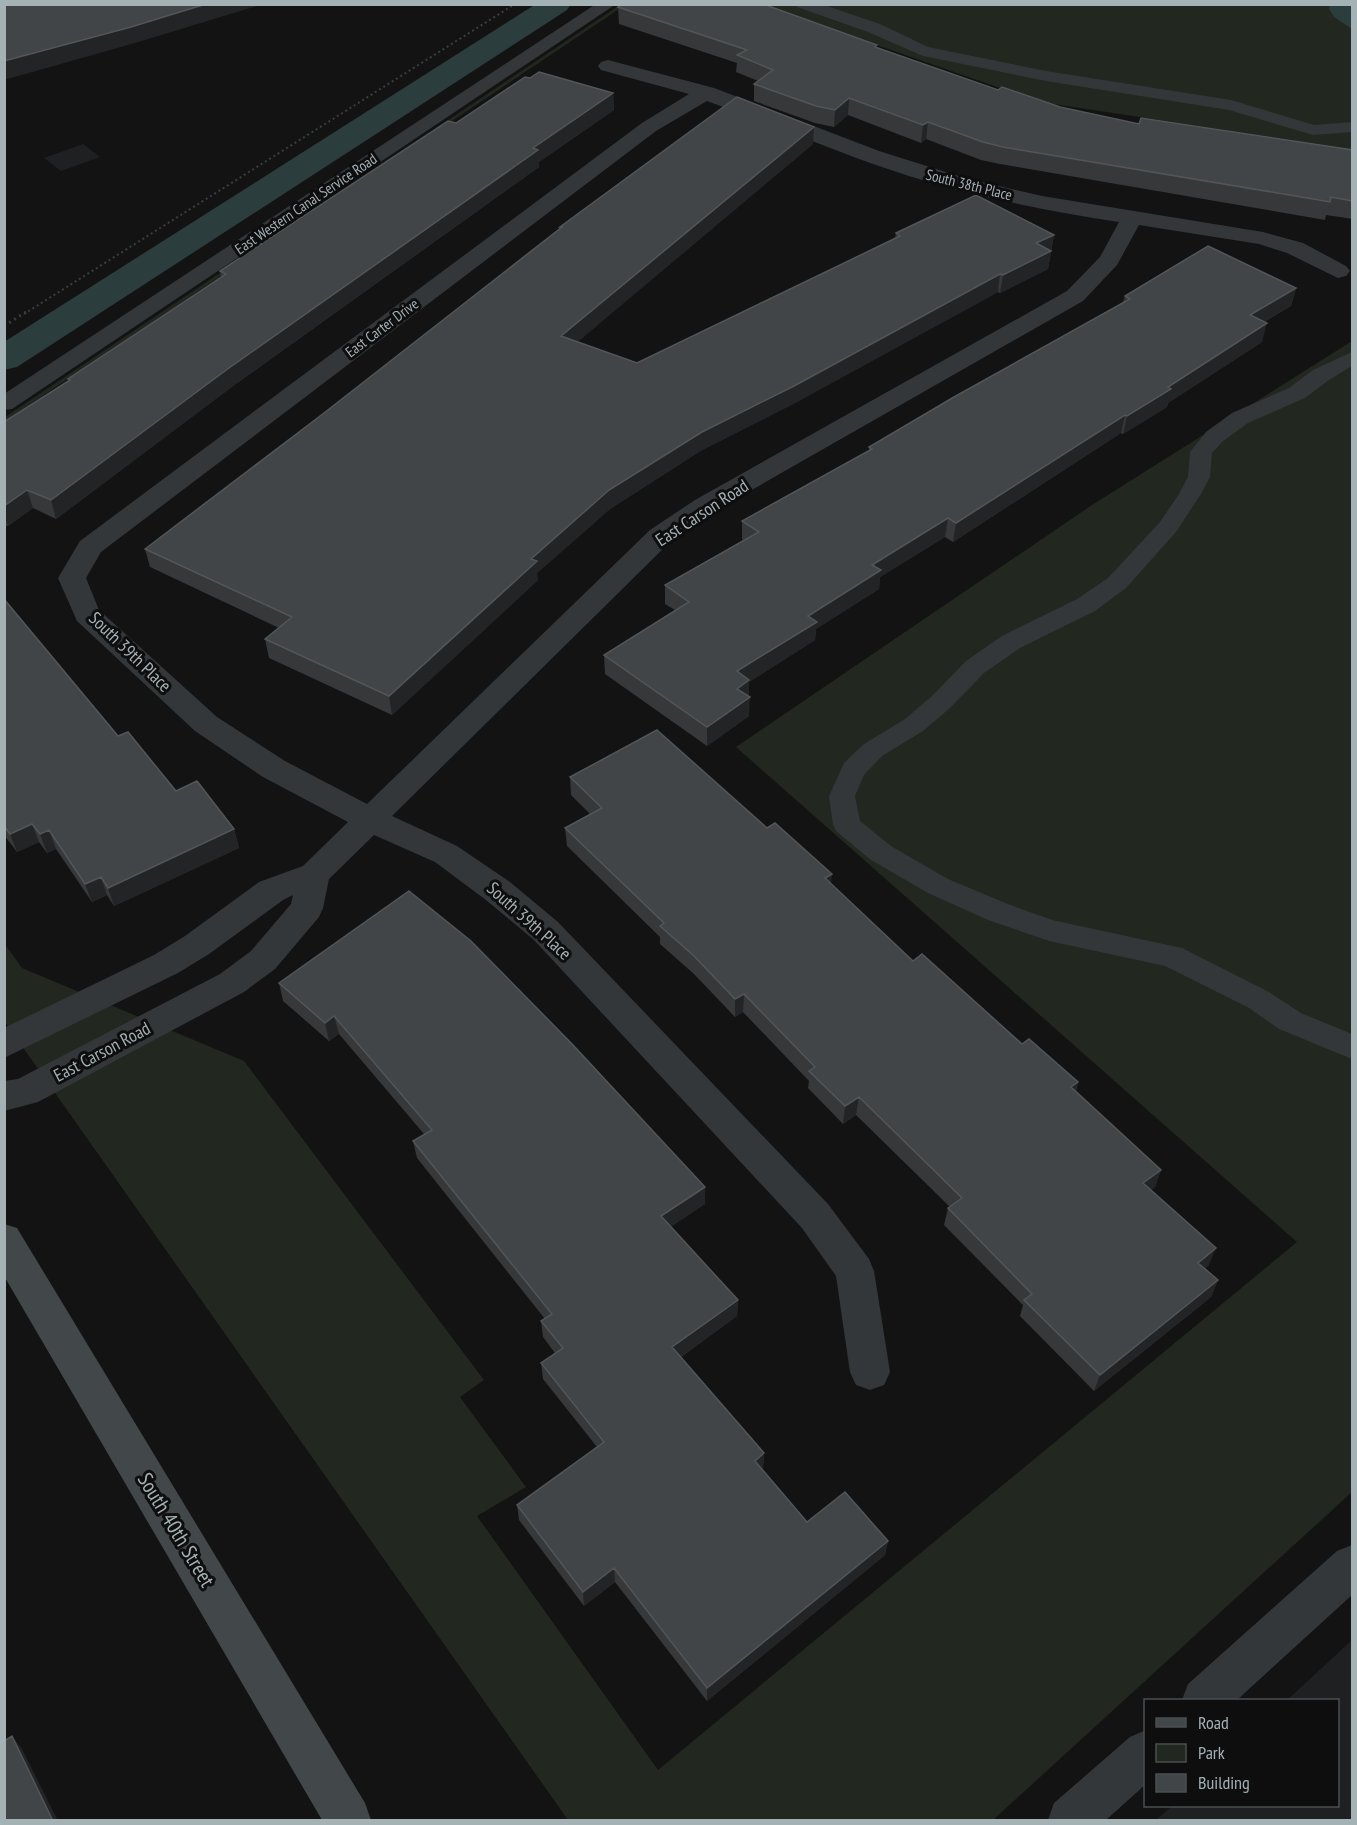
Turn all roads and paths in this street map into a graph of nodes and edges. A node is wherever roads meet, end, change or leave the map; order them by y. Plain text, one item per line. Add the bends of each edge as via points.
1 (514, 4) edge
2 (608, 4) edge
3 (803, 4) edge
4 (608, 66) dead end
5 (707, 92) junction
6 (1353, 126) edge
7 (1132, 216) junction
8 (1338, 271) dead end
9 (4, 326) edge
10 (1353, 358) edge
11 (4, 405) edge
12 (72, 578) joint
13 (371, 820) junction
14 (314, 874) junction
15 (166, 964) junction
16 (197, 1001) junction
17 (4, 1044) edge
18 (1353, 1047) edge
19 (4, 1096) edge
20 (4, 1240) edge
21 (870, 1372) dead end
22 (1353, 1566) edge
23 (1206, 1699) edge
24 (1144, 1755) edge
25 (348, 1821) edge
26 (1071, 1821) edge

1 - 9 path
2 - 11 lane, East Western Canal Service Road
3 - 6 lane via 874,28 923,51 1046,76 1231,105 1313,130
4 - 5 street, South 38th Place
5 - 7 street, South 38th Place via 927,175 991,192
5 - 12 street, East Carter Drive via 649,128 90,547
7 - 8 street, South 38th Place via 1253,236 1292,247
7 - 13 street, East Carson Road via 1114,257 1075,296 704,506 660,536
10 - 18 lane via 1297,393 1240,418 1214,437 1201,452 1199,477 1190,494 1168,527 1117,583 1086,605 1011,642 975,667 914,725 873,750 853,770 842,795 847,825 880,853 938,886 1049,930 1172,956 1259,1000 1290,1021
12 - 13 street, South 39th Place via 87,614 206,724 274,769
13 - 14 street, East Carson Road
13 - 21 street, South 39th Place via 446,854 546,931 814,1216 855,1271
14 - 15 street, East Carson Road via 271,891
14 - 16 street, East Carson Road via 307,908 263,960 232,983
15 - 16 street
15 - 17 street, East Carson Road
16 - 19 street, East Carson Road via 25,1092
20 - 25 main road, South 40th Street
22 - 23 street
24 - 26 street

